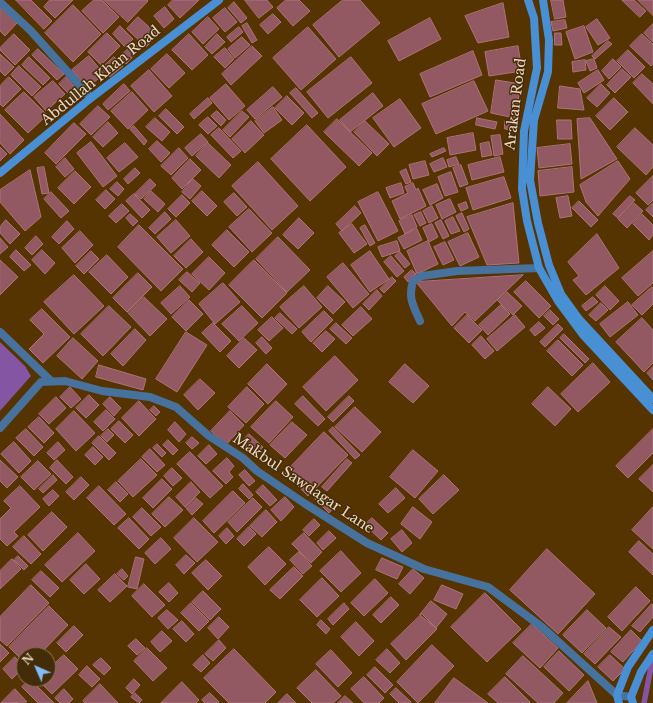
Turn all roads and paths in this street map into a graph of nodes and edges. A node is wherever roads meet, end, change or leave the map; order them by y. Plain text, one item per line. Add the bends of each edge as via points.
1 (219, 0) edge
2 (528, 0) edge
3 (543, 0) edge
4 (0, 2) edge
5 (91, 98) junction
6 (0, 173) edge
7 (539, 268) junction
8 (420, 321) dead end
9 (0, 332) edge
10 (51, 381) junction
11 (653, 399) edge
12 (653, 410) edge
13 (0, 428) edge
14 (653, 630) edge
15 (653, 654) edge
16 (618, 699) edge
17 (632, 700) edge

1 - 5 main road, Abdullah Khan Road
2 - 7 main road, Arakan Road via 534,18 536,68 524,131 522,189
3 - 11 main road, Arakan Road via 549,40 548,72 534,120 530,180 549,265 561,294 579,319
4 - 5 street via 31,31
5 - 6 main road, Abdullah Khan Road
7 - 8 street via 457,271 422,276 413,281 410,292
7 - 12 main road, Arakan Road via 558,301 584,336
9 - 10 street
10 - 13 street via 41,382
10 - 16 street, Makbul Sawdagar Lane via 66,381 102,391 150,396 176,407 209,436 243,458 257,471 367,543 424,569 488,587 542,627
14 - 16 main road via 628,667
15 - 17 main road via 641,672
16 - 17 street

